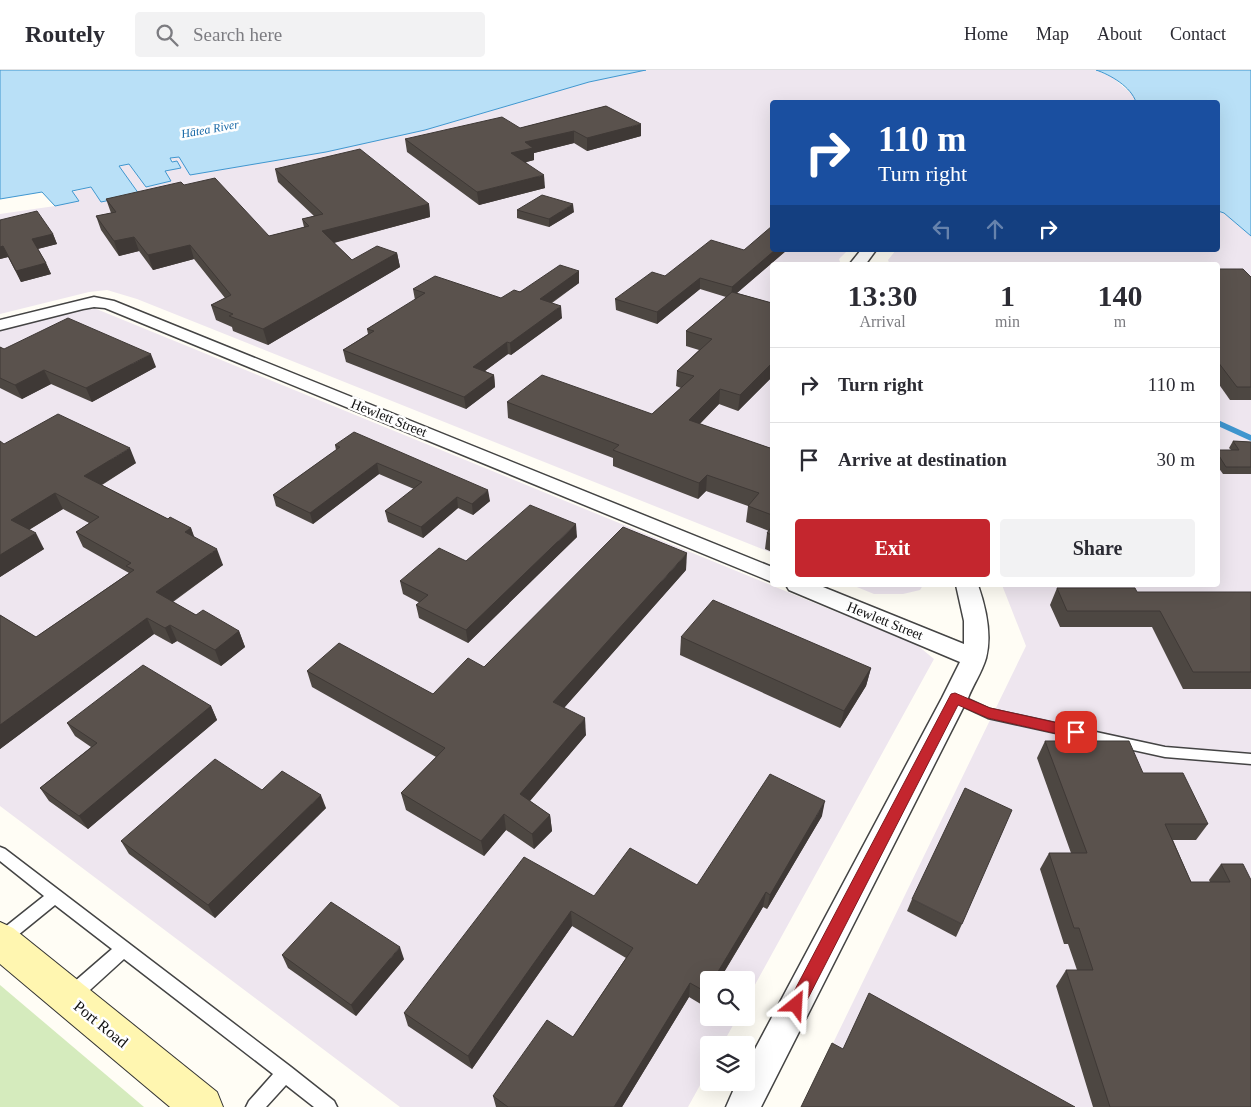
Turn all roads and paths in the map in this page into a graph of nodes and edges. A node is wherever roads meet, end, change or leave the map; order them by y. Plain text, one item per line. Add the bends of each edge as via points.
1 (867, 252) edge
2 (859, 262) edge
3 (0, 325) edge
4 (770, 574) edge
5 (802, 587) edge
6 (967, 587) edge
7 (974, 658) junction
8 (955, 698) junction
9 (1251, 759) edge
10 (0, 853) edge
11 (55, 896) junction
12 (0, 940) edge
13 (124, 949) junction
14 (70, 998) junction
15 (285, 1073) junction
16 (202, 1107) edge
17 (255, 1107) edge
18 (328, 1107) edge
19 (743, 1107) edge

1 - 2 street
3 - 4 street, Hewlett Street via 83,304 108,304
5 - 7 street, Hewlett Street
6 - 7 street via 977,635
7 - 8 street
8 - 9 lane via 988,713 1165,752
8 - 19 street
10 - 11 lane
11 - 12 lane
11 - 13 lane
12 - 14 main road, Port Road
13 - 14 lane
13 - 15 lane
14 - 16 main road, Port Road
15 - 17 lane
15 - 18 lane

